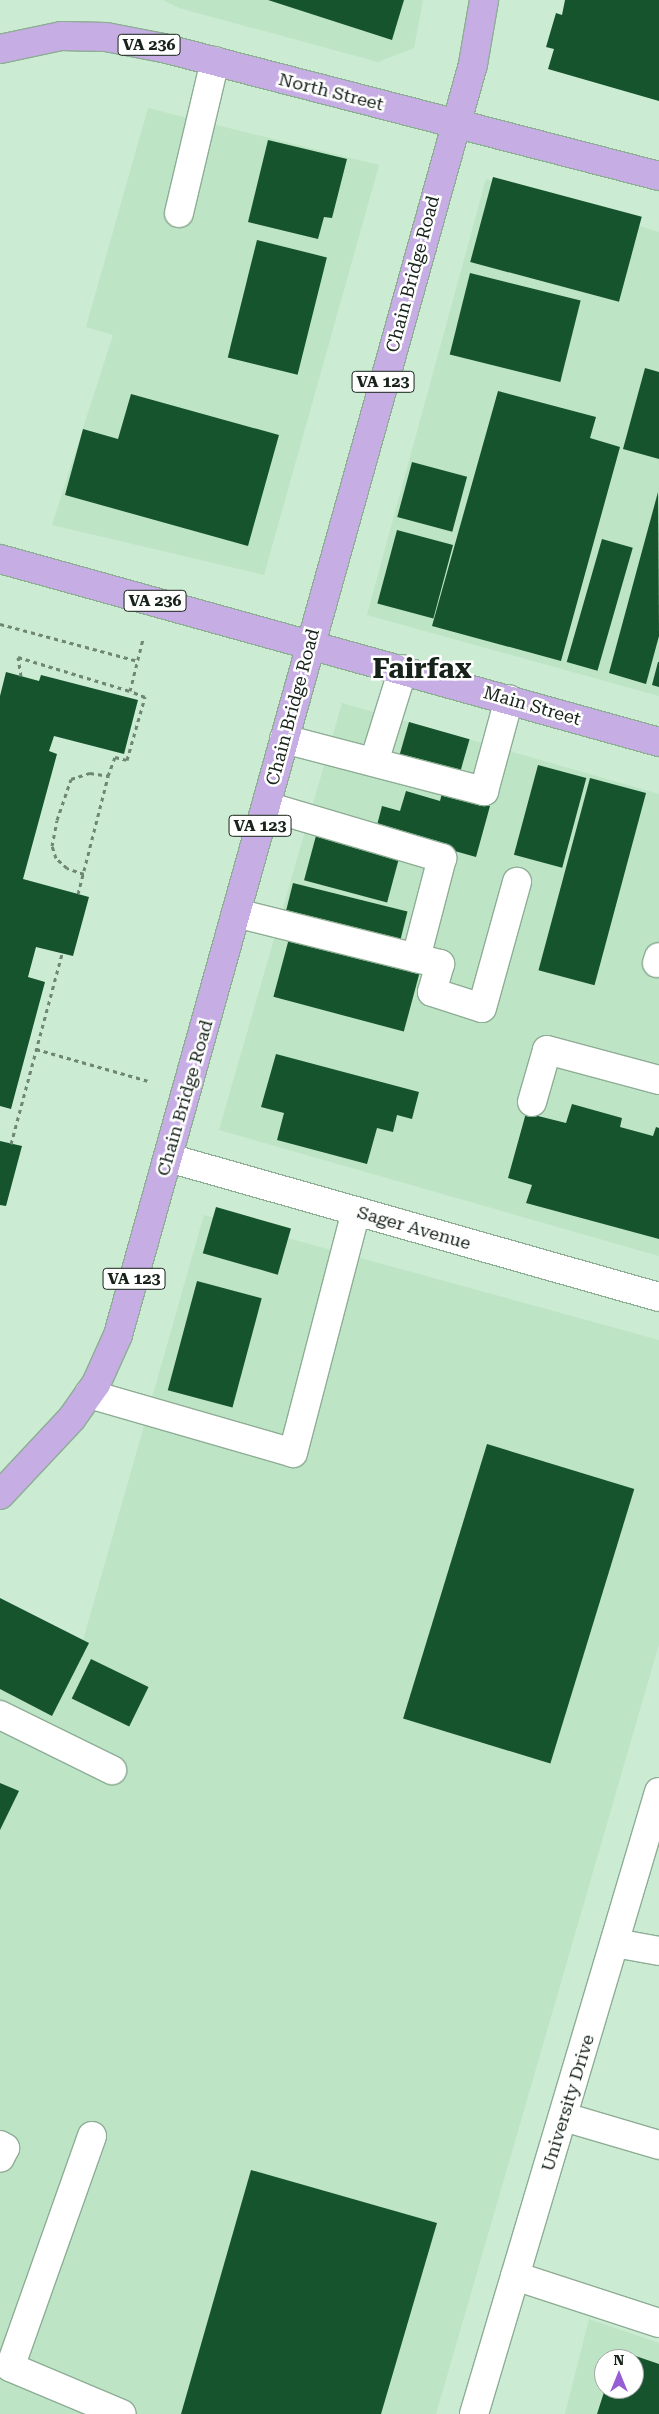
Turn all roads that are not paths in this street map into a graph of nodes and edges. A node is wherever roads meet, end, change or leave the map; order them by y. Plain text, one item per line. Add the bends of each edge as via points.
1 (484, 0) edge
2 (0, 49) edge
3 (214, 61) junction
4 (455, 122) junction
5 (659, 176) edge
6 (179, 213) dead end
7 (0, 559) edge
8 (311, 643) junction
9 (403, 669) junction
10 (509, 699) junction
11 (284, 739) junction
12 (659, 742) edge
13 (374, 762) junction
14 (266, 806) junction
15 (517, 882) dead end
16 (236, 913) junction
17 (416, 958) junction
18 (659, 1080) edge
19 (532, 1102) dead end
20 (169, 1158) junction
21 (356, 1212) junction
22 (659, 1297) edge
23 (89, 1394) junction
24 (0, 1495) edge
25 (0, 1715) edge
26 (112, 1770) dead end
27 (659, 1792) edge
28 (652, 1844) edge
29 (615, 1943) junction
30 (659, 1951) edge
31 (564, 2117) junction
32 (92, 2136) dead end
33 (0, 2145) edge
34 (659, 2145) edge
35 (0, 2158) edge
36 (515, 2276) junction
37 (659, 2323) edge
38 (122, 2414) edge
39 (474, 2414) edge

1 - 4 main road, Chain Bridge Road / VA 123 via 473,64
2 - 3 main road, North Street / VA 236 via 61,36 106,37
3 - 4 main road, North Street / VA 236
3 - 6 street
4 - 5 main road, North Street
4 - 8 main road, Chain Bridge Road / VA 123
7 - 8 main road, Main Street / VA 236
8 - 9 main road, Main Street / VA 236
8 - 11 main road, Chain Bridge Road / VA 123
9 - 10 main road, Main Street / VA 236
9 - 13 street
10 - 12 main road, Main Street / VA 236
10 - 13 street via 484,791
11 - 13 street
11 - 14 main road, Chain Bridge Road / VA 123
14 - 16 main road, Chain Bridge Road / VA 123
14 - 17 street via 442,858
15 - 17 street via 482,1008 432,992 440,964
16 - 17 street
16 - 20 main road, Chain Bridge Road / VA 123
18 - 19 street via 547,1050
20 - 21 street, Sager Avenue
20 - 23 main road, Chain Bridge Road / VA 123 via 118,1335
21 - 22 street, Sager Avenue
21 - 23 street via 293,1453
23 - 24 main road, Chain Bridge Road / VA 123 via 46,1449
25 - 26 street
27 - 28 street, University Drive
28 - 29 street, University Drive
29 - 30 street
29 - 31 street, University Drive
31 - 34 street
31 - 36 street, University Drive
32 - 38 street via 10,2367
33 - 35 street via 5,2148
36 - 37 street
36 - 39 street, University Drive

